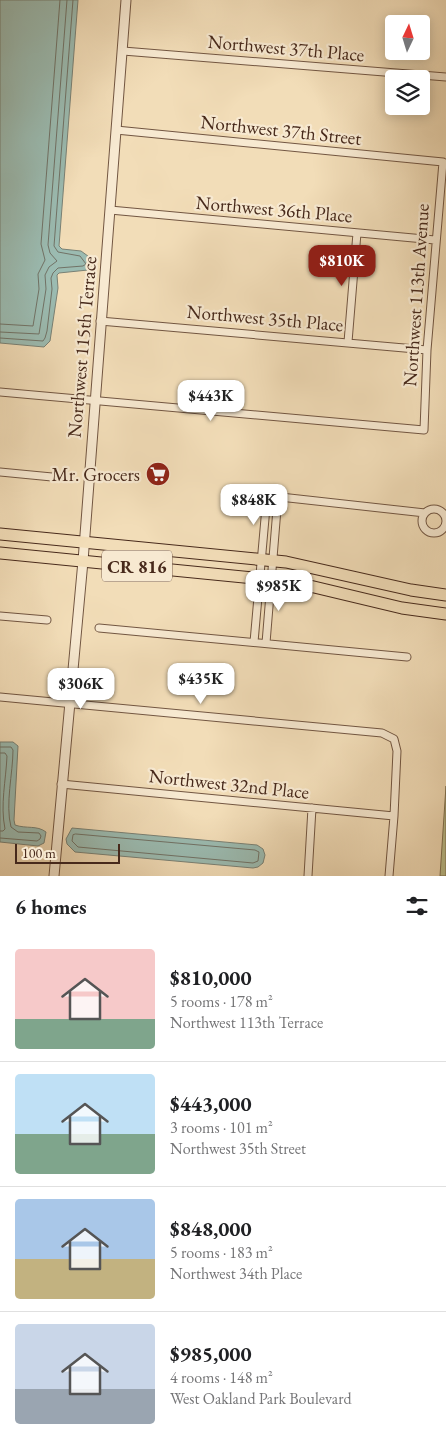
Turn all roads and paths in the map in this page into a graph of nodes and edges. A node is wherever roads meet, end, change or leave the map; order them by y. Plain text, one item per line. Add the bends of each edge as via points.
1 (126, 0) edge
2 (122, 51) junction
3 (446, 77) edge
4 (116, 130) junction
5 (443, 162) joint
6 (110, 210) junction
7 (357, 233) junction
8 (435, 240) junction
9 (100, 321) junction
10 (348, 342) junction
11 (427, 350) junction
12 (0, 392) edge
13 (94, 401) junction
14 (0, 472) edge
15 (52, 477) dead end
16 (244, 494) dead end
17 (267, 496) junction
18 (278, 497) junction
19 (425, 513) dead end
20 (0, 534) edge
21 (84, 542) junction
22 (0, 554) edge
23 (267, 559) junction
24 (83, 561) junction
25 (265, 579) junction
26 (446, 595) edge
27 (446, 614) edge
28 (0, 616) edge
29 (47, 620) dead end
30 (100, 628) dead end
31 (254, 642) junction
32 (266, 644) junction
33 (407, 657) dead end
34 (0, 697) edge
35 (70, 704) junction
36 (61, 784) junction
37 (312, 808) junction
38 (394, 816) junction
39 (54, 876) edge
40 (308, 876) edge
41 (389, 876) edge

1 - 2 street, Northwest 115th Terrace
2 - 3 street, Northwest 37th Place
2 - 4 street, Northwest 115th Terrace
4 - 5 street, Northwest 37th Street
4 - 6 street, Northwest 115th Terrace
5 - 8 street, Northwest 113th Avenue
6 - 7 street, Northwest 36th Place
6 - 9 street, Northwest 115th Terrace
7 - 8 street, Northwest 36th Place
7 - 10 street
8 - 11 street, Northwest 113th Avenue
9 - 10 street, Northwest 35th Place
9 - 13 street, Northwest 115th Terrace
10 - 11 street, Northwest 35th Place
11 - 13 street, Northwest 113th Avenue via 424,430
12 - 13 street
13 - 21 street, Northwest 115th Terrace
14 - 15 street
16 - 17 street
17 - 18 street
17 - 23 street
18 - 19 street
18 - 23 street
20 - 21 main road, CR 816
21 - 23 main road, CR 816
21 - 24 street, Northwest 115th Terrace
22 - 24 main road, CR 816
23 - 25 street
23 - 25 street
23 - 26 main road, CR 816
24 - 25 main road, CR 816
24 - 35 street, Northwest 115th Terrace
25 - 27 main road, CR 816
25 - 31 street
25 - 32 street
28 - 29 street
30 - 31 street
31 - 32 street
32 - 33 street
34 - 35 street
35 - 36 street, Northwest 115th Terrace
35 - 38 street via 382,733 394,739 397,751
36 - 37 street, Northwest 32nd Place
36 - 39 street, Northwest 115th Terrace
37 - 38 street, Northwest 32nd Place
37 - 40 street
38 - 41 street

